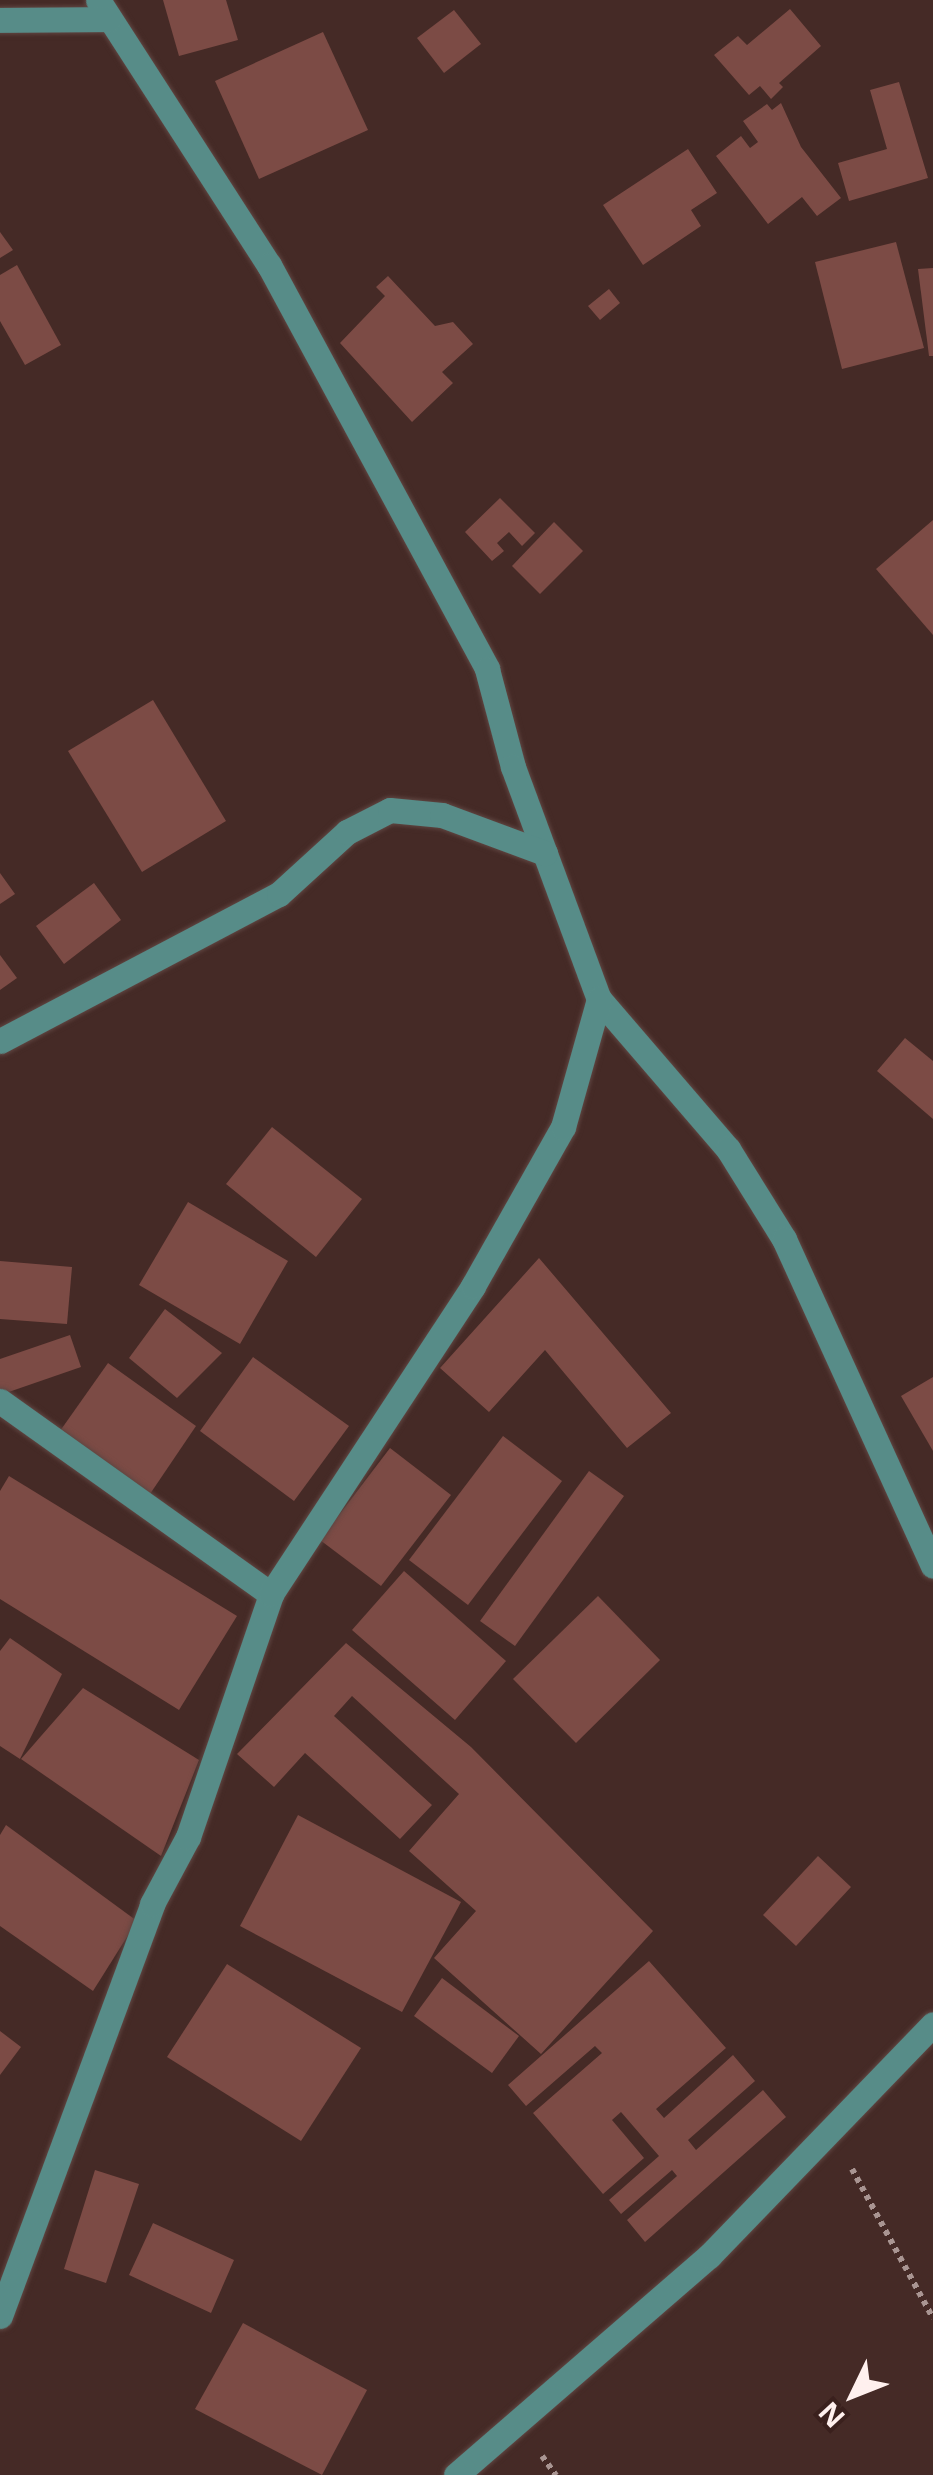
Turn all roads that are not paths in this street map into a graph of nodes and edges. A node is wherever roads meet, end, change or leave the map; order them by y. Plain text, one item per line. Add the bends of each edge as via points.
1 (104, 10) edge
2 (0, 20) edge
3 (546, 853) junction
4 (599, 999) junction
5 (0, 1041) edge
6 (0, 1401) edge
7 (933, 1566) edge
8 (271, 1594) junction
9 (933, 2024) edge
10 (0, 2316) edge
11 (456, 2475) edge

1 - 2 street
1 - 3 street via 269,265 487,668
3 - 4 street
3 - 5 street via 442,815 390,810 348,832 279,894
4 - 7 street via 728,1150 784,1239
4 - 8 street via 563,1127 473,1286
6 - 8 street
8 - 10 street via 188,1837 138,1939
9 - 11 street via 709,2256

